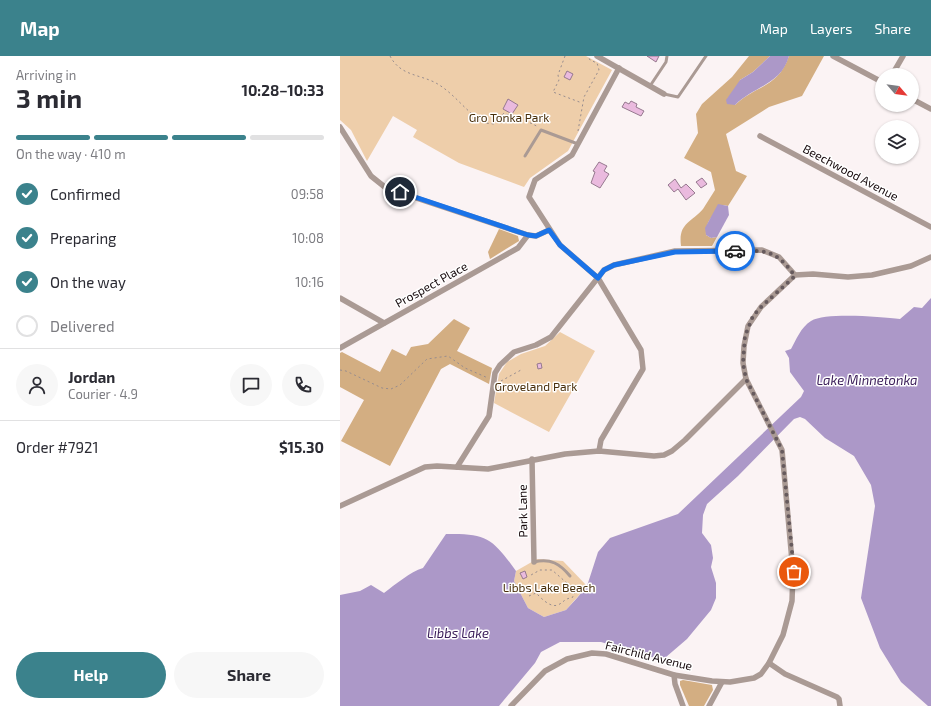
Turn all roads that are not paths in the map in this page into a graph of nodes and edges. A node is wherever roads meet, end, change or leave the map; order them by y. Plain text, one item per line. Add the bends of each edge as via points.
1 (597, 56) edge
2 (667, 56) edge
3 (706, 56) edge
4 (833, 56) edge
5 (903, 56) edge
6 (619, 68) junction
7 (896, 68) edge
8 (875, 78) edge
9 (650, 86) junction
10 (664, 94) joint
11 (919, 103) edge
12 (931, 109) edge
13 (340, 127) edge
14 (760, 136) dead end
15 (578, 144) junction
16 (526, 156) dead end
17 (931, 227) edge
18 (549, 230) junction
19 (528, 235) junction
20 (931, 257) edge
21 (795, 276) junction
22 (598, 278) junction
23 (340, 298) edge
24 (384, 323) junction
25 (340, 348) edge
26 (746, 379) junction
27 (599, 451) junction
28 (532, 460) junction
29 (457, 467) junction
30 (340, 506) edge
31 (534, 562) joint
32 (570, 576) dead end
33 (769, 664) junction
34 (674, 675) junction
35 (722, 682) junction
36 (511, 706) edge
37 (683, 706) edge
38 (709, 706) edge
39 (840, 706) edge

1 - 6 street
2 - 9 lane via 666,62
3 - 10 lane via 678,97
4 - 8 street
5 - 7 street
6 - 9 street
6 - 15 street
9 - 10 street
11 - 12 street
13 - 19 street via 371,176 386,188
14 - 17 street, Beechwood Avenue
15 - 16 lane via 541,130
15 - 18 street via 572,155 535,180 530,189 529,197
18 - 19 street via 536,236
18 - 22 street via 560,245
19 - 24 street, Prospect Place via 518,248
20 - 21 street via 911,266 872,275
21 - 22 street via 779,257 756,250 675,252 614,265 604,270
21 - 26 street via 753,316 745,336 743,363
22 - 27 street via 642,350 644,360 643,369 601,440
22 - 29 street via 550,337 514,352 500,365 495,373 489,416
23 - 24 street
24 - 25 street, Prospect Place
26 - 27 street via 672,451 664,455
26 - 33 street via 782,450 793,557 794,587 790,611 783,635
27 - 28 street
28 - 29 street via 488,469
28 - 31 street, Park Lane
29 - 30 street via 425,467
31 - 32 lane via 560,564
33 - 35 street, Fairchild Avenue via 754,678
33 - 39 street via 785,674 837,697
34 - 35 street, Fairchild Avenue
34 - 36 street, Fairchild Avenue via 606,654 578,655 545,671
34 - 37 street via 674,684
35 - 38 street

